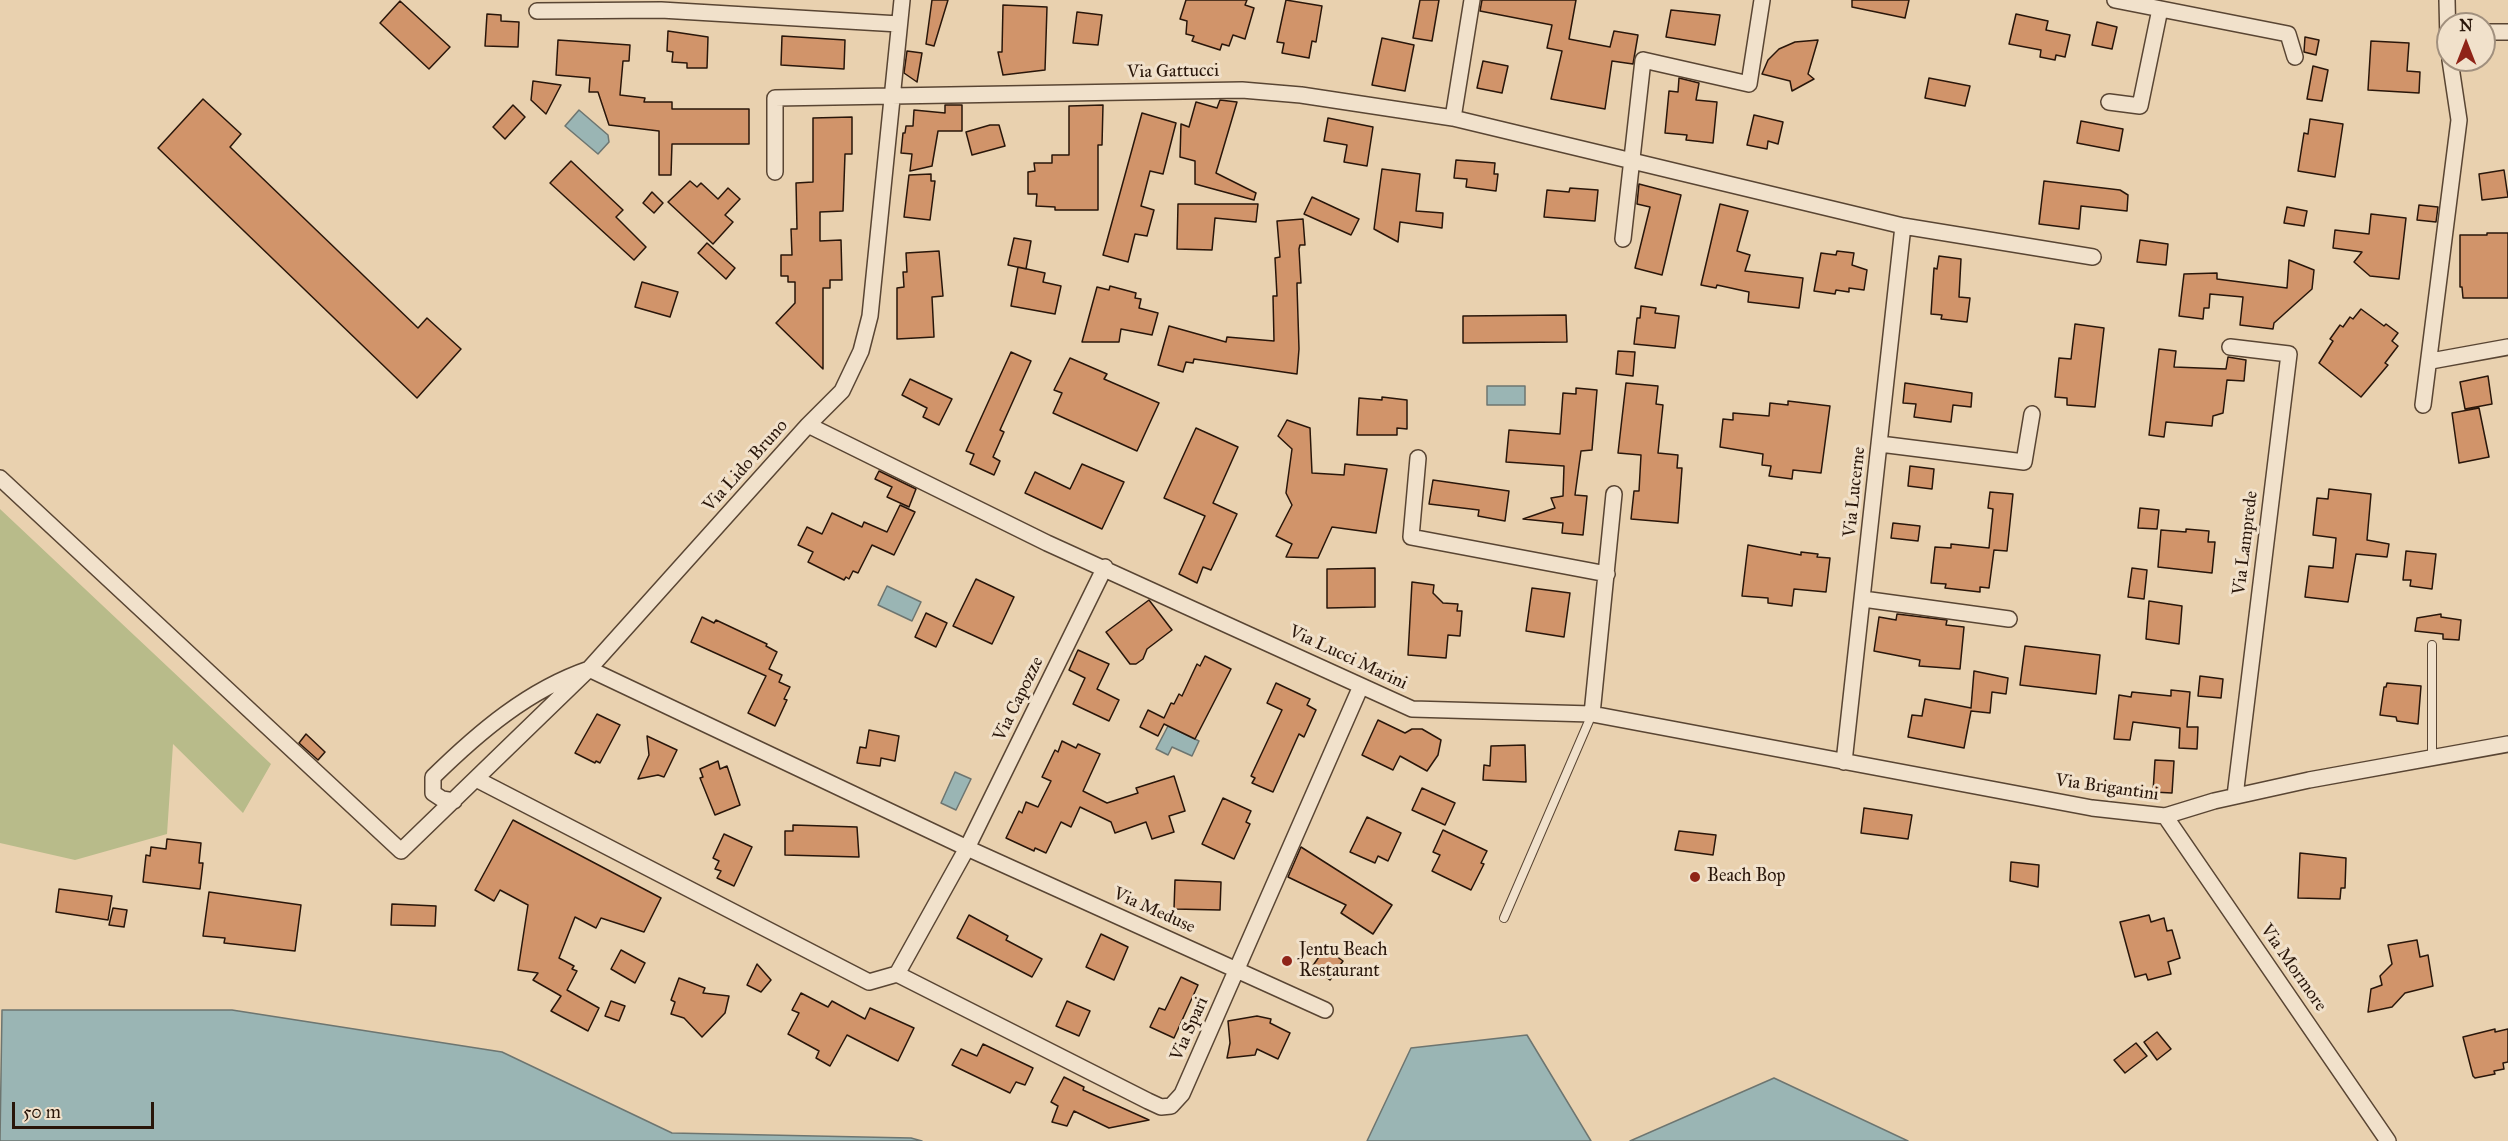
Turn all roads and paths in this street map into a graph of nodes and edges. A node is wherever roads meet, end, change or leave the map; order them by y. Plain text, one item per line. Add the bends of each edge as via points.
1 (902, 0) edge
2 (1472, 0) edge
3 (1762, 0) edge
4 (2115, 0) edge
5 (2160, 9) junction
6 (537, 11) dead end
7 (899, 24) junction
8 (2295, 57) dead end
9 (2452, 72) edge
10 (891, 97) junction
11 (2109, 102) dead end
12 (1453, 118) junction
13 (1630, 159) junction
14 (775, 172) dead end
15 (1904, 226) junction
16 (1623, 238) dead end
17 (2094, 257) dead end
18 (2230, 347) dead end
19 (2508, 347) edge
20 (2431, 361) junction
21 (2423, 405) dead end
22 (2031, 414) dead end
23 (808, 425) junction
24 (1880, 444) junction
25 (1418, 458) dead end
26 (0, 478) edge
27 (1614, 494) dead end
28 (1105, 567) junction
29 (1607, 574) junction
30 (1863, 599) junction
31 (2009, 619) dead end
32 (2432, 645) dead end
33 (589, 669) junction
34 (1361, 686) junction
35 (1592, 714) junction
36 (2508, 744) edge
37 (2432, 758) junction
38 (1844, 762) junction
39 (478, 780) junction
40 (2235, 796) junction
41 (454, 801) junction
42 (2165, 816) junction
43 (967, 848) junction
44 (1504, 918) dead end
45 (1238, 970) junction
46 (897, 974) junction
47 (1324, 1010) dead end
48 (2388, 1141) edge

1 - 7 street, Via Lido Bruno
2 - 12 street
3 - 13 street via 1749,84 1643,60
4 - 5 street
5 - 8 street via 2288,34
5 - 11 street via 2140,106
6 - 7 street via 661,10
7 - 10 street, Via Lido Bruno
9 - 20 street via 2459,120
10 - 12 street, Via Gattucci via 1242,90
10 - 14 street, Via Gattucci via 776,98
10 - 23 street, Via Lido Bruno via 870,316 861,351 842,391
12 - 13 street, Via Gattucci
13 - 15 street, Via Gattucci
13 - 16 street
15 - 17 street, Via Gattucci
15 - 24 street, Via Lucerne
18 - 40 street, Via Lamprede via 2289,354
19 - 20 street
20 - 21 street
22 - 24 street via 2024,462
23 - 28 street, Via Lucci Marini via 1047,543
23 - 33 street, Via Lido Bruno
24 - 30 street, Via Lucerne
25 - 29 street via 1411,537
26 - 41 street, Via Lido Bruno via 401,851
27 - 29 street
28 - 34 street, Via Lucci Marini
28 - 43 street, Via Capozze
29 - 35 street
30 - 31 street
30 - 38 street, Via Lucerne
32 - 37 lane
33 - 39 street, Via Lido Bruno
33 - 41 street via 504,714 453,757 433,777 433,793
33 - 43 street, Via Meduse
34 - 35 street, Via Lucci Marini via 1412,709
34 - 45 street, Via Spari
35 - 38 street, Via Lucci Marini
35 - 44 lane
36 - 37 street, Via Brigantini
37 - 40 street, Via Brigantini
38 - 42 street, Via Brigantini via 2092,808
39 - 41 street, Via Lido Bruno
39 - 46 street via 869,982
40 - 42 street, Via Brigantini
42 - 48 street, Via Mormore
43 - 45 street, Via Meduse
43 - 46 street, Via Capozze
45 - 46 street, Via Spari via 1182,1094 1171,1106 1161,1107
45 - 47 street, Via Meduse

